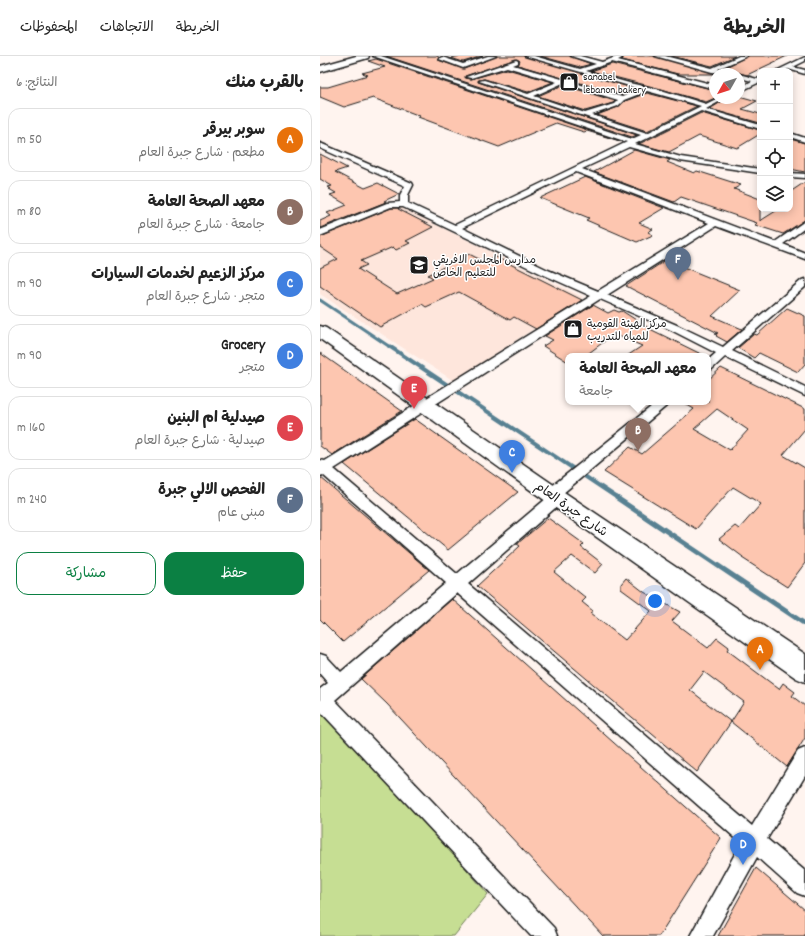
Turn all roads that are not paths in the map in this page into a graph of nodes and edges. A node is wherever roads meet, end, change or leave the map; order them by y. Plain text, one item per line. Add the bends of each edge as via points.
1 (355, 56) edge
2 (366, 56) edge
3 (376, 56) edge
4 (493, 56) edge
5 (574, 56) edge
6 (623, 56) edge
7 (658, 56) edge
8 (744, 56) edge
9 (446, 57) edge
10 (725, 57) dead end
11 (528, 58) edge
12 (805, 58) edge
13 (611, 60) junction
14 (736, 60) junction
15 (435, 61) dead end
16 (602, 64) junction
17 (507, 65) junction
18 (320, 66) edge
19 (717, 68) edge
20 (787, 68) edge
21 (320, 69) edge
22 (709, 69) edge
23 (793, 69) edge
24 (584, 72) junction
25 (805, 72) edge
26 (745, 77) edge
27 (757, 80) edge
28 (757, 81) edge
29 (562, 82) junction
30 (709, 85) edge
31 (745, 87) edge
32 (646, 89) junction
33 (529, 96) junction
34 (622, 100) junction
35 (711, 104) edge
36 (703, 108) junction
37 (585, 114) junction
38 (572, 120) junction
39 (757, 126) edge
40 (647, 135) junction
41 (793, 136) edge
42 (805, 140) edge
43 (631, 143) junction
44 (320, 145) edge
45 (577, 170) junction
46 (757, 171) edge
47 (793, 175) edge
48 (805, 176) edge
49 (404, 204) junction
50 (716, 222) junction
51 (805, 224) edge
52 (456, 228) junction
53 (320, 234) edge
54 (776, 245) junction
55 (805, 256) edge
56 (805, 282) edge
57 (599, 296) junction
58 (320, 332) edge
59 (724, 353) junction
60 (711, 364) edge
61 (805, 392) edge
62 (661, 405) edge
63 (426, 406) junction
64 (321, 468) edge
65 (554, 496) junction
66 (457, 585) junction
67 (320, 662) edge
68 (805, 669) edge
69 (340, 683) junction
70 (320, 700) edge
71 (805, 758) edge
72 (754, 841) junction
73 (805, 885) edge
74 (546, 936) edge
75 (701, 936) edge

1 - 18 highway
2 - 21 highway
3 - 38 street
4 - 9 street via 463,66
5 - 16 street
6 - 13 street
7 - 22 street
8 - 14 street
9 - 15 street
10 - 14 street
11 - 17 street
11 - 24 street
12 - 20 street
13 - 16 street
13 - 30 street
14 - 19 street
16 - 24 street
17 - 29 street
17 - 33 street via 466,75
23 - 25 street
24 - 29 street
24 - 32 street
26 - 27 street
28 - 31 street
29 - 33 street
29 - 34 street
32 - 34 street
32 - 36 street via 659,91
33 - 37 street
34 - 37 street via 616,105
35 - 36 street
36 - 39 street
36 - 40 street
37 - 38 street
37 - 40 street
38 - 43 street
40 - 43 street
41 - 42 street
43 - 45 street
43 - 46 street via 680,159
44 - 49 street via 409,185 404,195
45 - 50 street
45 - 52 street
47 - 48 street
49 - 52 street
49 - 53 street via 382,208
50 - 54 street
50 - 57 street
51 - 54 street
52 - 57 street
54 - 55 street
56 - 59 street
57 - 59 street via 675,328
57 - 63 street
58 - 63 main road, شارع جبرة العام
59 - 60 street
59 - 61 street
62 - 65 street
63 - 64 street
63 - 65 main road, شارع جبرة العام
64 - 66 street
65 - 66 street
65 - 68 main road, شارع جبرة العام
66 - 69 street
66 - 72 street
67 - 69 street
69 - 70 street
70 - 74 street
71 - 72 street
72 - 73 street
72 - 75 street

